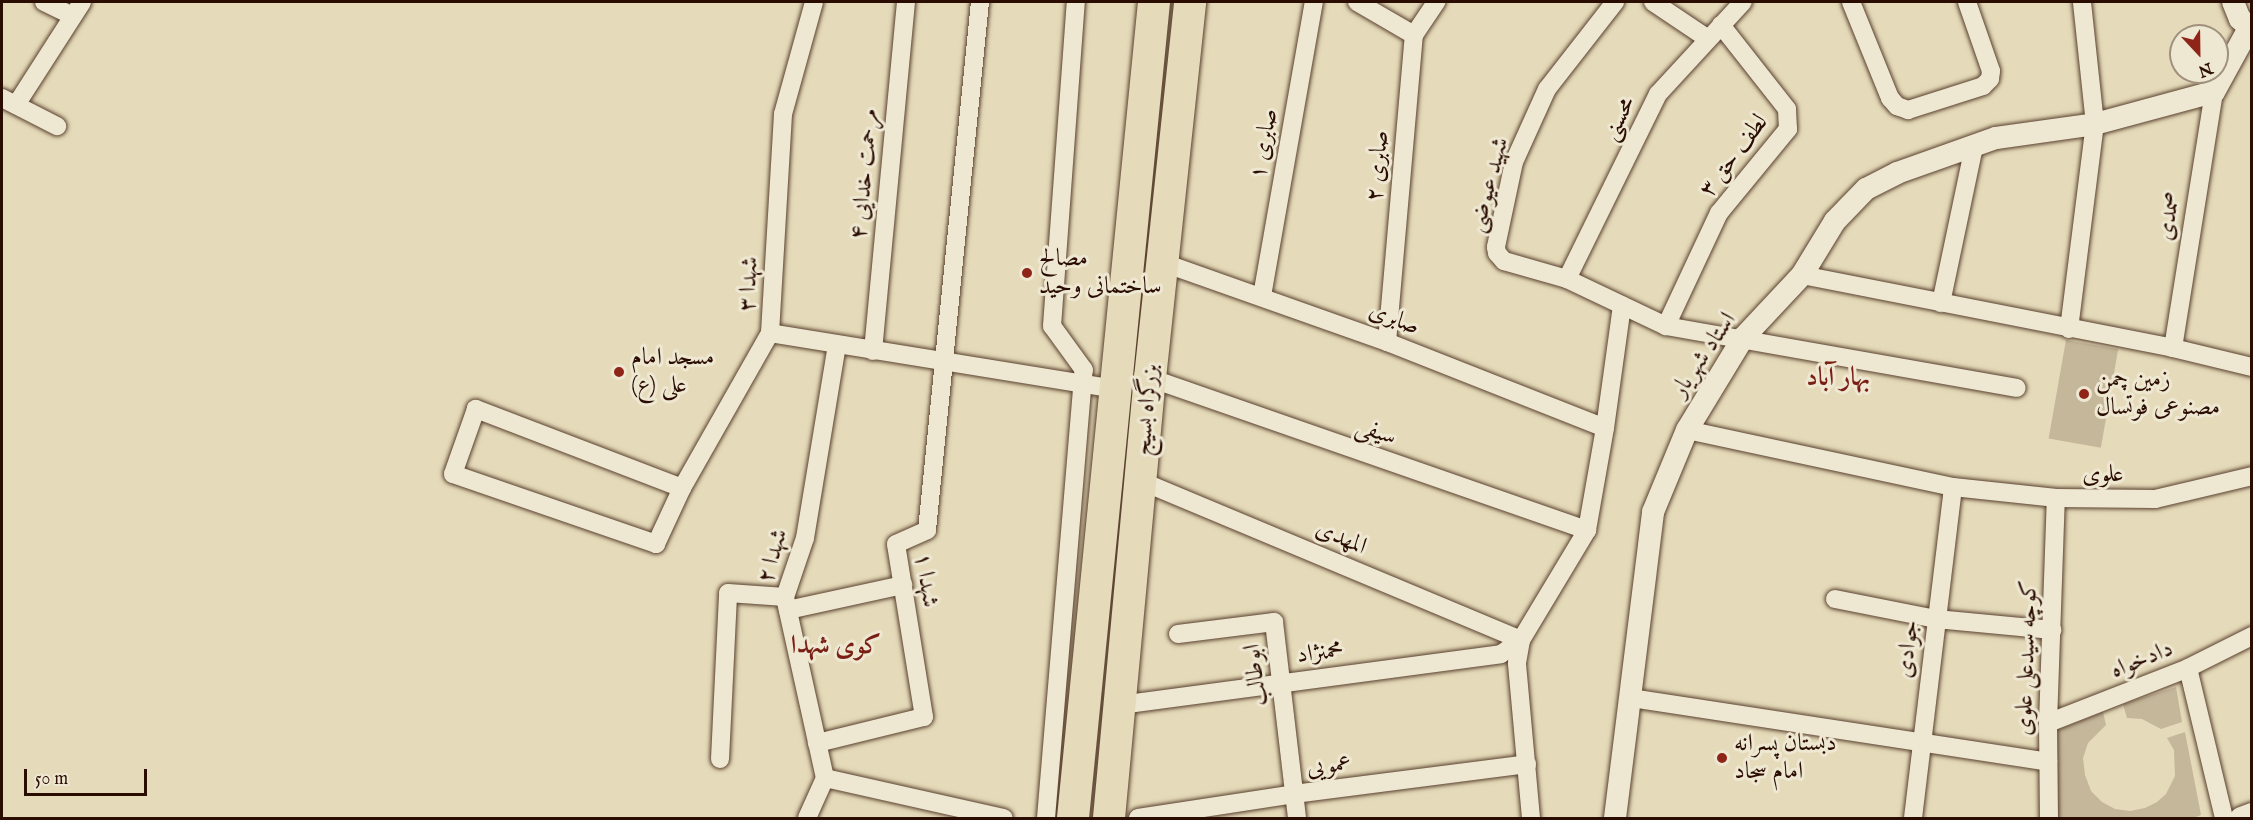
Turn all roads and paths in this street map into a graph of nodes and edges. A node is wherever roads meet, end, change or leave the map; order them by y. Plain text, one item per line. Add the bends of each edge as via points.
1 (44, 2) edge
2 (814, 2) edge
3 (906, 2) edge
4 (980, 2) edge
5 (1076, 2) edge
6 (1154, 2) edge
7 (1190, 2) edge
8 (1314, 2) edge
9 (1357, 2) edge
10 (1436, 2) edge
11 (1615, 2) edge
12 (1653, 2) edge
13 (1743, 2) edge
14 (1851, 2) edge
15 (1967, 2) edge
16 (2082, 2) edge
17 (2233, 2) edge
18 (78, 9) edge
19 (1721, 25) junction
20 (2250, 28) edge
21 (1414, 35) junction
22 (1708, 39) junction
23 (2214, 92) junction
24 (9, 102) edge
25 (2095, 124) junction
26 (57, 126) dead end
27 (1974, 146) junction
28 (1164, 263) junction
29 (1802, 275) junction
30 (1567, 279) junction
31 (1262, 296) junction
32 (1941, 303) junction
33 (1622, 305) junction
34 (1666, 326) junction
35 (2069, 329) junction
36 (770, 333) junction
37 (1743, 338) junction
38 (1387, 342) junction
39 (837, 345) junction
40 (2172, 348) junction
41 (873, 351) junction
42 (944, 361) junction
43 (2252, 367) edge
44 (1150, 378) junction
45 (1083, 383) junction
46 (2017, 388) dead end
47 (1116, 389) junction
48 (1605, 428) junction
49 (1687, 430) junction
50 (2252, 476) edge
51 (1141, 480) junction
52 (1953, 487) junction
53 (682, 488) junction
54 (2056, 498) junction
55 (1587, 530) junction
56 (903, 585) junction
57 (1835, 599) dead end
58 (786, 603) junction
59 (1936, 619) junction
60 (2052, 630) junction
61 (1178, 634) dead end
62 (2252, 636) edge
63 (1521, 640) junction
64 (1090, 656) junction
65 (1124, 660) junction
66 (2188, 668) junction
67 (1281, 683) junction
68 (1631, 698) junction
69 (1120, 705) junction
70 (2048, 723) junction
71 (817, 743) junction
72 (1920, 744) junction
73 (720, 759) dead end
74 (2048, 762) junction
75 (1527, 764) junction
76 (825, 778) junction
77 (1294, 794) junction
78 (2252, 814) edge
79 (807, 819) edge
80 (1004, 819) edge
81 (1046, 819) edge
82 (1073, 819) edge
83 (1109, 819) edge
84 (1138, 819) edge
85 (1296, 819) edge
86 (1531, 819) edge
87 (1615, 819) edge
88 (1913, 819) edge
89 (2049, 819) edge
90 (2224, 819) edge
91 (2241, 819) edge

1 - 18 street
2 - 36 street, شهدا ۳ via 783,114
3 - 41 street, مرحمت خدایی ۴
4 - 42 street
5 - 45 street via 1052,326 1084,370
6 - 47 highway, بزرگراه بسیج
7 - 28 highway, بزرگراه بسیج
8 - 31 street, صابری ۱
9 - 21 street
10 - 21 street, صابری ۲
11 - 30 street, شهید عیوضی via 1547,89 1514,162 1496,246 1504,261
12 - 22 street
13 - 19 street, محسنی
14 - 15 street via 1890,98 1896,106 1908,110 1983,86 1989,79 1991,71
16 - 25 street
17 - 20 street via 2240,20
18 - 24 street
19 - 22 street, محسنی
19 - 34 street, لطف حق ۳ via 1787,109 1788,129 1719,213
20 - 23 street
21 - 38 street, صابری ۲
22 - 30 street, محسنی via 1658,94
23 - 25 street, استاد شهریار
23 - 40 street, صمدی
24 - 26 street
25 - 27 street, استاد شهریار via 1996,138
25 - 35 street
27 - 29 street, استاد شهریار via 1898,172 1866,189 1835,221
27 - 32 street
28 - 31 street, صابری
28 - 44 highway, بزرگراه بسیج
29 - 32 street
29 - 37 street, استاد شهریار
30 - 33 street, شهید عیوضی
31 - 38 street, صابری
32 - 35 street
33 - 34 street, شهید عیوضی
33 - 48 street
34 - 37 street, شهید عیوضی
35 - 40 street
36 - 39 street
36 - 53 street, شهدا ۳
37 - 46 street, شهید عیوضی
37 - 49 street, استاد شهریار
38 - 48 street, صابری
39 - 41 street
39 - 58 street, شهدا ۲ via 805,538
40 - 43 street
41 - 42 street
42 - 45 street
42 - 56 street, شهدا ۱ via 927,530 896,544
44 - 51 highway, بزرگراه بسیج
44 - 55 street, سیفی
45 - 47 street
45 - 81 street
47 - 64 highway, بزرگراه بسیج
48 - 55 street
49 - 52 street, علوی
49 - 68 street, استاد شهریار via 1653,512
50 - 54 street, علوی via 2155,499
51 - 63 street, المهدی
51 - 65 highway, بزرگراه بسیج
52 - 54 street, علوی
52 - 59 street, جوادی
53 - 53 street, شهدا ۳ via 656,544 453,474 476,409
54 - 60 street, کوچه سیدعلی علوی
55 - 63 street
56 - 58 street
56 - 71 street, شهدا ۱ via 924,717
57 - 59 street
58 - 71 street, شهدا ۲
58 - 73 street via 728,593
59 - 60 street
59 - 72 street, جوادی
60 - 70 street, کوچه سیدعلی علوی
61 - 67 street, ابوطالب via 1274,622
62 - 66 street, دادخواه
63 - 67 street, محمنژاد via 1501,654
63 - 75 street via 1517,663
64 - 65 highway
64 - 82 highway, بزرگراه بسیج
65 - 69 highway, بزرگراه بسیج
66 - 70 street, دادخواه
66 - 90 street
67 - 69 street, محمنژاد
67 - 77 street, ابوطالب
68 - 72 street
68 - 87 street, استاد شهریار
69 - 83 highway, بزرگراه بسیج
70 - 74 street, کوچه سیدعلی علوی
71 - 76 street, شهدا ۲
72 - 74 street
72 - 88 street, جوادی
74 - 89 street, کوچه سیدعلی علوی
75 - 77 street, عمویی
75 - 86 street
76 - 79 street
76 - 80 street
77 - 84 street, عمویی
77 - 85 street, ابوطالب
78 - 91 street

